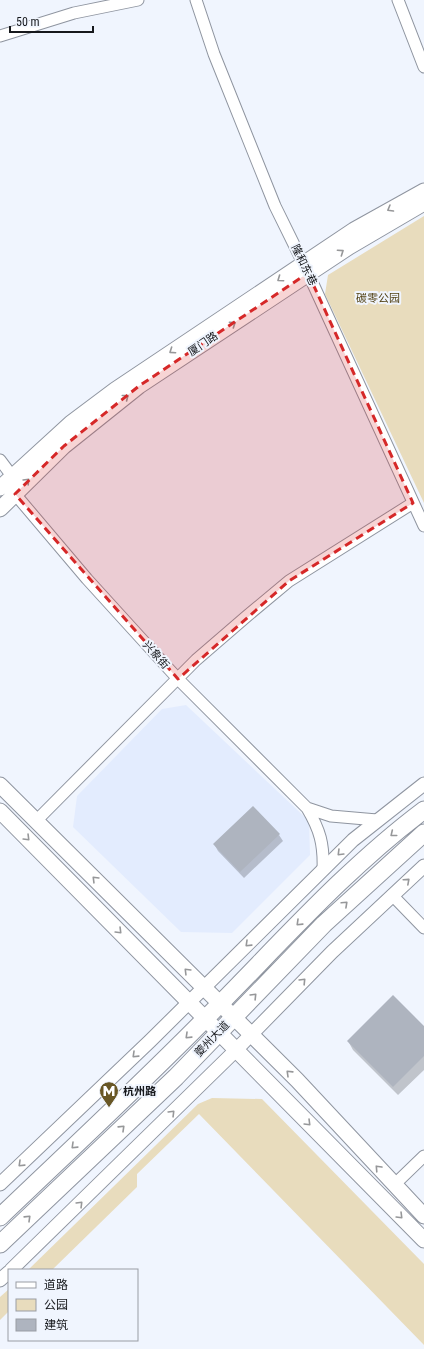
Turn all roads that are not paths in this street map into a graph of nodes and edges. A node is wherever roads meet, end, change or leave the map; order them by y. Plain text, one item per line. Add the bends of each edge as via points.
1 (138, 0) edge
2 (196, 0) edge
3 (398, 0) edge
4 (0, 36) edge
5 (424, 67) edge
6 (424, 191) edge
7 (424, 203) edge
8 (306, 268) junction
9 (0, 460) edge
10 (12, 476) junction
11 (0, 488) edge
12 (15, 494) junction
13 (413, 503) junction
14 (0, 509) edge
15 (424, 526) edge
16 (178, 679) junction
17 (424, 784) edge
18 (0, 785) edge
19 (307, 808) junction
20 (424, 810) edge
21 (0, 811) edge
22 (377, 820) junction
23 (36, 821) junction
24 (424, 833) edge
25 (424, 866) edge
26 (323, 870) junction
27 (392, 895) junction
28 (424, 928) edge
29 (203, 987) junction
30 (189, 1002) junction
31 (220, 1004) junction
32 (233, 1017) junction
33 (205, 1019) junction
34 (219, 1032) junction
35 (250, 1035) junction
36 (236, 1050) junction
37 (424, 1156) edge
38 (0, 1184) edge
39 (394, 1186) junction
40 (424, 1216) edge
41 (0, 1217) edge
42 (424, 1240) edge
43 (0, 1244) edge
44 (12, 1269) edge
45 (8, 1273) edge
46 (0, 1280) edge

1 - 4 street via 74,13
2 - 8 street, 隆和东巷 via 251,148 275,206
3 - 5 street
6 -> 8 main road, 厦门路 via 354,230
8 -> 7 main road, 厦门路
8 -> 10 main road, 厦门路 via 115,390 71,423
12 -> 8 main road, 厦门路 via 64,446 139,386
8 - 13 street, 隆和东巷
9 - 10 street
10 - 11 main road, 厦门路
12 - 14 main road, 厦门路
12 - 16 street, 兴象街 via 87,579
13 - 15 street, 隆和东巷
13 - 16 street via 290,581 196,660
16 - 19 street, 兴象街
16 - 23 street
17 - 22 street
18 - 23 main road
19 - 22 street, 兴象街 via 330,816
19 - 26 street, 兴象街 via 321,834 324,849
20 -> 31 main road, 夔州大道 via 357,868 263,958
21 -> 30 main road
22 -> 26 street
29 -> 23 main road
32 -> 24 main road, 夔州大道 via 324,924
27 -> 25 street
26 -> 29 street
27 - 28 street
35 -> 27 street
29 - 30 street
29 - 31 main road
30 - 33 main road
30 -> 38 street
31 - 32 main road
31 - 33 main road, 夔州大道
32 - 34 main road, 夔州大道
32 - 35 main road
33 - 34 main road
33 -> 41 main road, 夔州大道
34 - 36 main road
43 -> 34 main road, 夔州大道 via 176,1077
35 - 36 street
39 -> 35 main road via 296,1080
36 -> 42 main road
44 -> 36 street
37 - 39 street
39 - 40 main road
45 - 46 street

